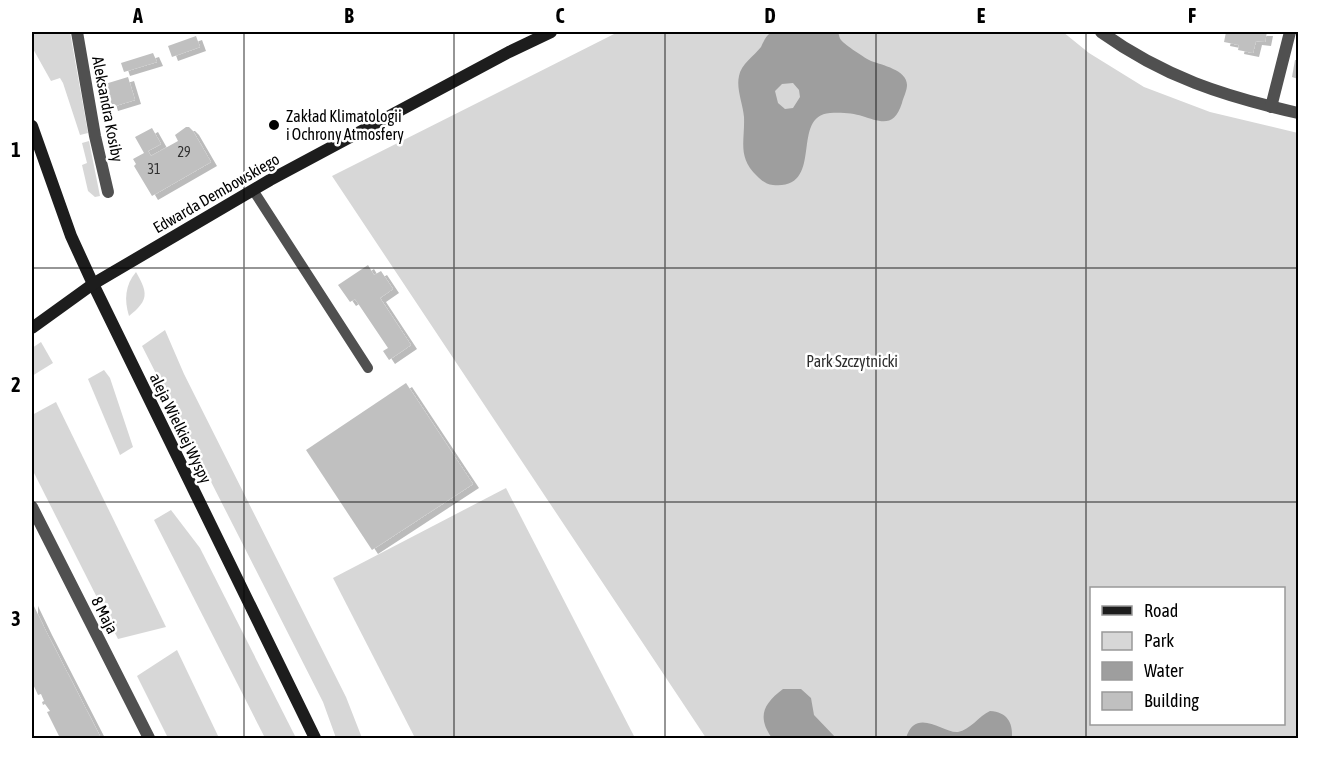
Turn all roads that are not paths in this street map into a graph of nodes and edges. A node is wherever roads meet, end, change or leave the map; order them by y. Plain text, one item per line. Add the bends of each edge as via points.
1 (77, 32) edge
2 (551, 32) edge
3 (1101, 32) edge
4 (1290, 32) edge
5 (1271, 107) junction
6 (1299, 113) edge
7 (32, 126) edge
8 (253, 190) junction
9 (108, 192) dead end
10 (93, 284) junction
11 (32, 328) edge
12 (368, 368) dead end
13 (32, 507) edge
14 (149, 738) edge
15 (315, 738) edge

1 - 9 street, Aleksandra Kosiby
2 - 8 main road, Edwarda Dembowskiego
3 - 5 street via 1190,82
4 - 5 street
5 - 6 street
7 - 10 main road, aleja Wielkiej Wyspy via 71,236
8 - 10 main road, Edwarda Dembowskiego
8 - 12 lane
10 - 11 main road, Edwarda Dembowskiego
10 - 15 main road, aleja Wielkiej Wyspy
13 - 14 street, 8 Maja

